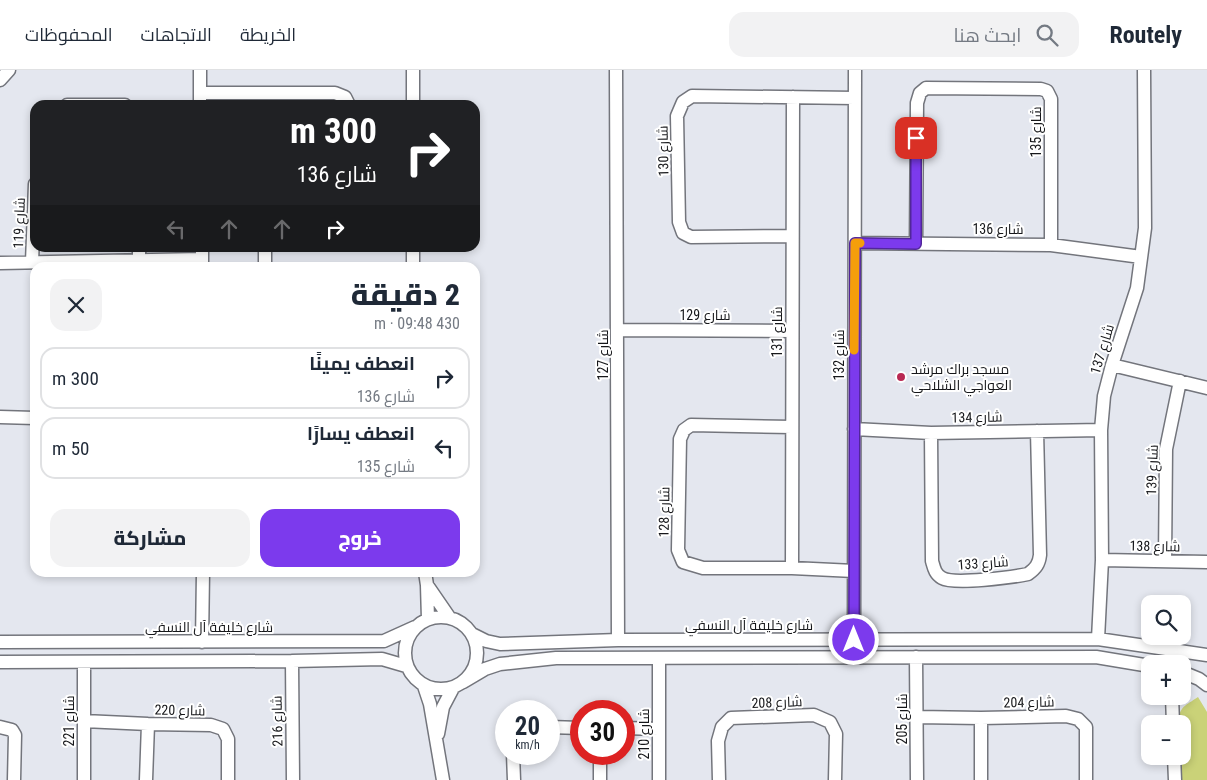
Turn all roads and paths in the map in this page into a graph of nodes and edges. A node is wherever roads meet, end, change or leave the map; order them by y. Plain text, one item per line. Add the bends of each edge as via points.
1 (200, 70) edge
2 (413, 70) edge
3 (616, 70) edge
4 (855, 70) edge
5 (1144, 70) edge
6 (793, 97) junction
7 (855, 98) junction
8 (200, 99) edge
9 (265, 99) edge
10 (347, 100) edge
11 (413, 100) edge
12 (792, 236) junction
13 (855, 243) junction
14 (916, 244) junction
15 (1051, 245) junction
16 (32, 252) edge
17 (139, 254) edge
18 (1141, 257) junction
19 (202, 258) edge
20 (30, 262) edge
21 (32, 262) joint
22 (0, 263) edge
23 (618, 330) junction
24 (792, 331) junction
25 (1112, 365) junction
26 (1180, 381) junction
27 (1207, 388) edge
28 (0, 417) edge
29 (30, 418) edge
30 (792, 426) junction
31 (854, 430) junction
32 (1101, 430) junction
33 (1037, 431) junction
34 (931, 433) junction
35 (1102, 560) junction
36 (1165, 561) junction
37 (1207, 562) edge
38 (792, 568) junction
39 (854, 571) junction
40 (203, 577) edge
41 (426, 579) edge
42 (449, 617) junction
43 (428, 619) junction
44 (416, 627) junction
45 (472, 634) junction
46 (1098, 638) junction
47 (1037, 639) junction
48 (618, 640) junction
49 (753, 640) junction
50 (854, 640) junction
51 (0, 642) edge
52 (202, 642) junction
53 (1207, 655) edge
54 (916, 657) junction
55 (659, 658) junction
56 (753, 658) junction
57 (1038, 658) junction
58 (292, 661) junction
59 (0, 662) edge
60 (84, 662) junction
61 (1141, 664) edge
62 (406, 666) junction
63 (1191, 676) edge
64 (458, 685) junction
65 (1207, 685) edge
66 (424, 686) junction
67 (917, 717) junction
68 (981, 718) junction
69 (84, 721) junction
70 (148, 724) junction
71 (0, 727) edge
72 (635, 728) edge
73 (658, 729) junction
74 (437, 742) junction
75 (513, 765) edge
76 (600, 765) edge
77 (1174, 765) edge
78 (14, 780) edge
79 (84, 780) edge
80 (146, 780) edge
81 (228, 780) edge
82 (293, 780) edge
83 (442, 780) edge
84 (514, 780) edge
85 (600, 780) edge
86 (659, 780) edge
87 (719, 780) edge
88 (836, 780) edge
89 (917, 780) edge
90 (981, 780) edge
91 (1086, 780) edge
92 (1175, 780) edge

1 - 8 street
2 - 11 street
3 - 23 street, شارع 127
4 - 7 street, شارع 132
5 - 18 street, شارع 137 via 1145,228
6 - 7 street, شارع 130
6 - 12 street, شارع 131
6 - 12 street, شارع 130 via 692,96 683,102 677,116 679,222 683,233 691,237
7 - 13 street, شارع 132
8 - 9 street
9 - 10 street via 335,93
12 - 24 street, شارع 131
13 - 14 street, شارع 136
13 - 31 street, شارع 132
14 - 15 street, شارع 136
14 - 15 street, شارع 135 via 917,103 920,93 926,88 1041,88 1051,99
15 - 18 street, شارع 136
16 - 21 street, شارع 119
17 - 19 street
17 - 21 street
18 - 25 street, شارع 137 via 1135,294
20 - 22 street
23 - 24 street, شارع 129
23 - 48 street, شارع 127
24 - 30 street, شارع 131
25 - 26 street
25 - 32 street, شارع 137 via 1104,396
26 - 27 street
26 - 36 street, شارع 139 via 1166,449
28 - 29 street
30 - 38 street, شارع 131
30 - 38 street, شارع 128 via 691,425 684,430 680,439 678,550 683,562 703,568
31 - 34 street, شارع 134
31 - 39 street, شارع 132
32 - 33 street, شارع 134
32 - 35 street, شارع 137
33 - 34 street, شارع 134
33 - 34 street, شارع 133 via 1039,562 1028,574 963,581 942,578 935,572 932,561
35 - 36 street, شارع 138
35 - 46 street, شارع 137
36 - 37 street, شارع 138
38 - 39 street, شارع 128
39 - 50 street, شارع 132
40 - 52 street
41 - 42 street
41 - 43 street
42 - 43 street
42 - 45 street via 462,623
43 - 44 street
44 - 52 street, شارع خليفة آل النسفي via 384,641
44 - 62 street via 405,645
45 - 48 street, شارع خليفة آل النسفي via 500,644
45 - 64 street via 477,646 477,659 472,672
46 - 47 street, شارع خليفة آل النسفي
46 - 53 street, شارع خليفة آل النسفي
47 - 50 street, شارع خليفة آل النسفي
47 - 57 street via 1042,642 1044,651
48 - 49 street, شارع خليفة آل النسفي
49 - 50 street, شارع خليفة آل النسفي
49 - 56 street
51 - 52 street, شارع خليفة آل النسفي
54 - 56 street
54 - 57 street
54 - 67 street, شارع 205
55 - 56 street
55 - 64 street via 556,658 500,664
55 - 73 street, شارع 210
57 - 61 street via 1096,657
58 - 60 street
58 - 62 street via 382,659
58 - 82 street, شارع 216
59 - 60 street
60 - 69 street, شارع 221
62 - 66 street
63 - 65 street
64 - 66 street via 438,690
64 - 74 street via 443,707
66 - 74 street
67 - 68 street, شارع 204
67 - 89 street, شارع 205
68 - 90 street
68 - 91 street, شارع 204 via 1066,716 1078,719 1086,727
69 - 70 street, شارع 220
69 - 79 street, شارع 221
70 - 80 street
70 - 81 street, شارع 220 via 212,725 223,729 228,739
71 - 78 street via 12,730 15,735
72 - 73 street
73 - 86 street, شارع 210
74 - 83 street
75 - 84 street
76 - 85 street
77 - 92 street
87 - 88 street, شارع 208 via 718,741 722,727 731,718 814,716 830,722 836,734

